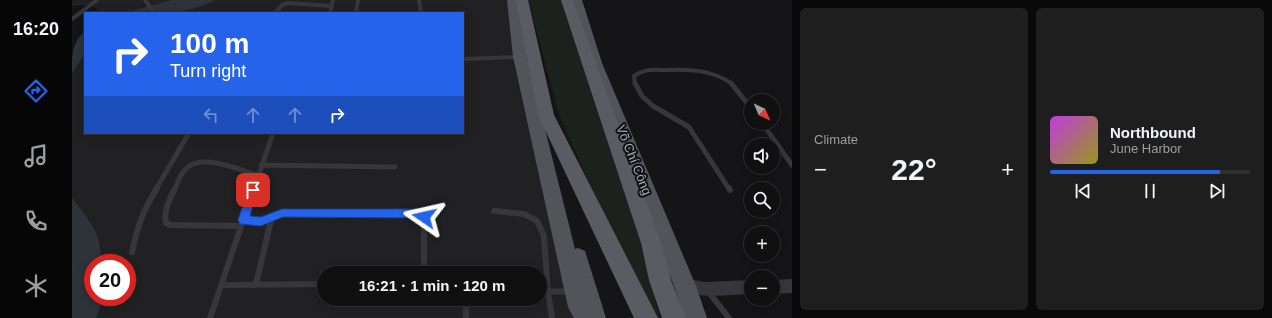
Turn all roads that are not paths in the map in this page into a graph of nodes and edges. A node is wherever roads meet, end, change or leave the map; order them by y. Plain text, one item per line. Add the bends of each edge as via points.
1 (98, 0) edge
2 (333, 0) edge
3 (358, 0) edge
4 (420, 0) edge
5 (513, 0) edge
6 (522, 0) edge
7 (567, 0) edge
8 (576, 0) edge
9 (146, 1) edge
10 (331, 6) junction
11 (153, 12) edge
12 (276, 12) edge
13 (330, 12) edge
14 (356, 12) edge
15 (421, 12) edge
16 (72, 20) edge
17 (527, 57) junction
18 (464, 59) edge
19 (744, 99) edge
20 (546, 115) junction
21 (767, 130) edge
22 (188, 134) edge
23 (273, 134) edge
24 (261, 165) junction
25 (792, 165) edge
26 (395, 167) dead end
27 (258, 175) junction
28 (730, 190) dead end
29 (494, 211) dead end
30 (272, 216) junction
31 (242, 223) junction
32 (132, 252) dead end
33 (424, 266) edge
34 (660, 280) junction
35 (256, 284) junction
36 (317, 284) edge
37 (223, 285) junction
38 (792, 286) edge
39 (695, 287) junction
40 (744, 287) edge
41 (780, 287) edge
42 (575, 291) junction
43 (548, 292) junction
44 (467, 306) edge
45 (210, 318) edge
46 (466, 318) edge
47 (552, 318) edge
48 (587, 318) edge
49 (595, 318) edge
50 (646, 318) edge
51 (674, 318) edge
52 (696, 318) edge
53 (729, 318) edge

1 - 16 lane
2 - 10 lane
3 - 14 lane
4 - 15 lane
5 - 17 main road
6 - 17 highway
7 - 34 highway, Võ Chí Công via 651,244
8 - 39 main road, Võ Chí Công via 595,63
9 - 11 lane
10 - 12 lane via 288,3
10 - 13 lane
17 - 18 lane
17 - 20 highway
17 - 42 main road
19 - 28 lane via 726,79 707,72 692,69 643,70 634,76 635,84 642,96 653,106 689,127
20 - 49 main road via 554,166
20 - 50 highway
21 - 25 lane
22 - 32 lane via 144,209
23 - 24 lane
24 - 26 lane
24 - 27 lane
27 - 31 lane
27 - 31 lane via 224,164 191,165 181,174 165,212 166,223 170,225
29 - 43 lane via 524,214 537,221 544,236
30 - 31 lane via 261,221
30 - 33 lane via 282,213 421,214 424,217
30 - 35 lane
31 - 37 lane
34 - 39 street
34 - 51 highway, Võ Chí Công
35 - 36 lane
35 - 37 lane
37 - 45 lane
38 - 41 street
39 - 40 street
39 - 52 main road, Võ Chí Công
39 - 53 lane
42 - 43 lane
42 - 48 main road via 579,307
43 - 47 lane
44 - 46 lane

